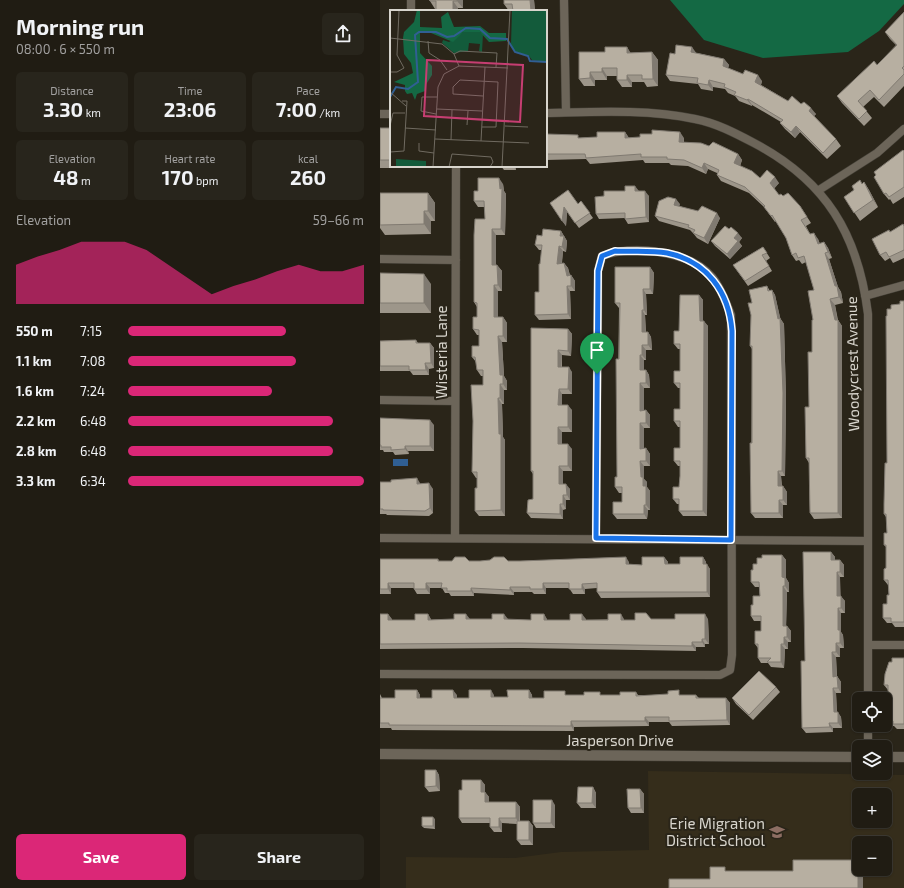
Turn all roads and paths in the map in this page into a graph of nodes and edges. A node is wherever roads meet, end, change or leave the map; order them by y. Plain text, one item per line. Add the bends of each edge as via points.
1 (564, 0) edge
2 (566, 112) junction
3 (547, 113) edge
4 (904, 129) edge
5 (456, 167) edge
6 (819, 190) junction
7 (380, 259) edge
8 (456, 260) junction
9 (904, 286) edge
10 (866, 296) junction
11 (380, 400) edge
12 (455, 401) junction
13 (380, 538) edge
14 (455, 538) junction
15 (596, 538) junction
16 (731, 540) junction
17 (868, 541) junction
18 (868, 645) junction
19 (904, 645) edge
20 (380, 674) edge
21 (868, 692) edge
22 (380, 754) edge
23 (852, 757) edge
24 (892, 757) edge
25 (904, 757) edge

1 - 2 street
2 - 3 street, Woodycrest Avenue
2 - 6 street, Woodycrest Avenue via 655,113 696,119 730,130 766,149 787,162
4 - 6 street via 877,153
5 - 8 street, Wisteria Lane
6 - 10 street, Woodycrest Avenue via 852,245
7 - 8 street
8 - 12 street, Wisteria Lane
9 - 10 street
10 - 17 street, Woodycrest Avenue
11 - 12 street
12 - 14 street, Wisteria Lane
13 - 14 street
14 - 15 street
15 - 16 street
15 - 16 street via 598,271 602,256 615,251 667,253 696,265 712,276 723,294 731,316
16 - 17 street
16 - 20 street via 732,655 730,670 720,675
17 - 18 street, Woodycrest Avenue
18 - 19 street
18 - 21 street, Woodycrest Avenue
22 - 23 street, Jasperson Drive
24 - 25 street

